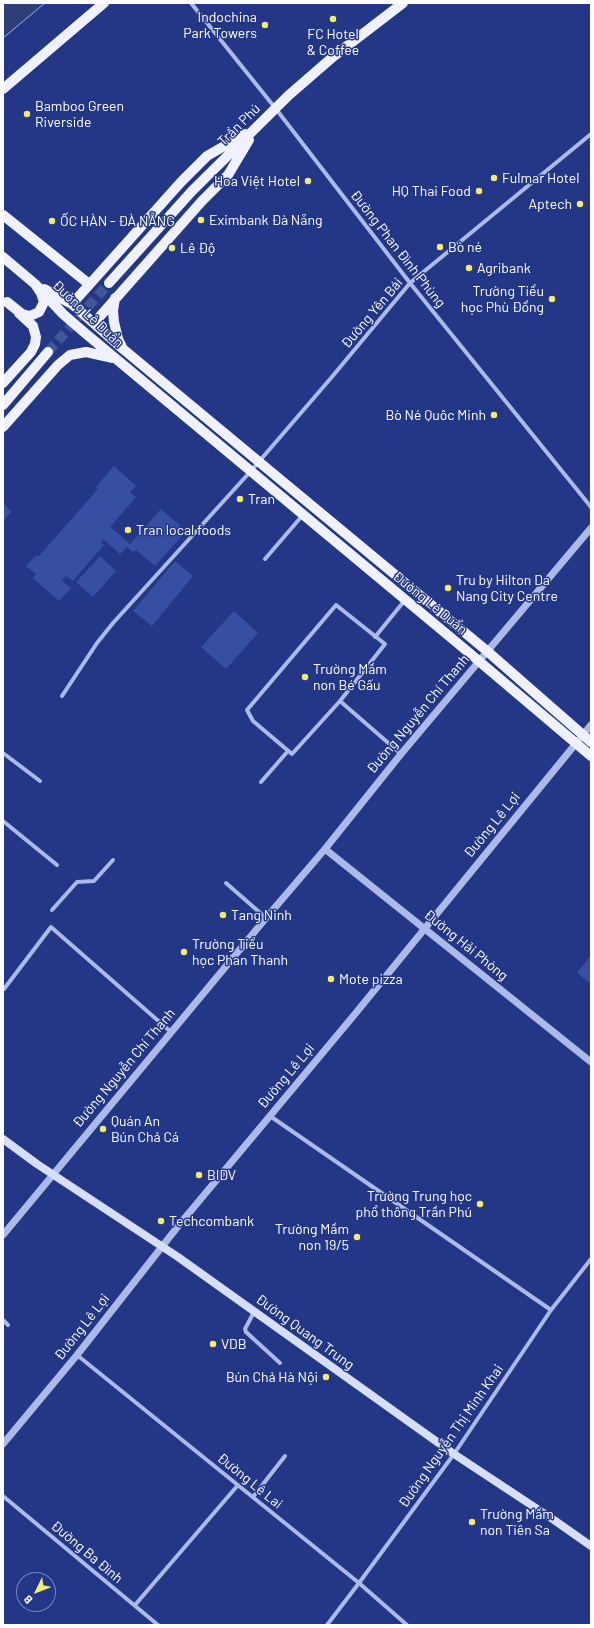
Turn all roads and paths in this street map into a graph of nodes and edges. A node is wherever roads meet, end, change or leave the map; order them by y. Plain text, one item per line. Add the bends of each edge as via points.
1 (104, 3) edge
2 (191, 3) edge
3 (403, 3) edge
4 (3, 90) edge
5 (276, 109) junction
6 (257, 127) junction
7 (591, 134) edge
8 (3, 215) edge
9 (3, 257) edge
10 (109, 283) tunnel mouth
11 (35, 284) junction
12 (89, 284) junction
13 (410, 284) junction
14 (115, 298) junction
15 (5, 300) edge
16 (72, 304) junction
17 (94, 323) junction
18 (123, 350) junction
19 (48, 352) tunnel mouth
20 (115, 358) junction
21 (3, 383) edge
22 (3, 405) edge
23 (3, 427) edge
24 (259, 461) junction
25 (250, 472) junction
26 (591, 507) edge
27 (302, 516) junction
28 (591, 528) edge
29 (265, 559) dead end
30 (405, 600) junction
31 (375, 637) junction
32 (487, 651) junction
33 (478, 661) junction
34 (62, 696) dead end
35 (340, 701) junction
36 (591, 725) edge
37 (583, 735) junction
38 (591, 742) edge
39 (576, 744) junction
40 (3, 753) edge
41 (290, 753) junction
42 (401, 754) junction
43 (591, 756) edge
44 (40, 781) dead end
45 (261, 782) dead end
46 (3, 821) edge
47 (325, 849) junction
48 (113, 860) dead end
49 (57, 865) dead end
50 (226, 883) dead end
51 (52, 910) dead end
52 (266, 918) junction
53 (424, 929) junction
54 (4, 989) edge
55 (171, 1032) junction
56 (591, 1062) edge
57 (270, 1116) junction
58 (3, 1139) edge
59 (53, 1174) junction
60 (3, 1235) edge
61 (162, 1246) junction
62 (591, 1259) edge
63 (551, 1310) junction
64 (254, 1311) junction
65 (3, 1320) edge
66 (8, 1325) dead end
67 (77, 1355) junction
68 (280, 1363) dead end
69 (3, 1444) edge
70 (454, 1454) junction
71 (285, 1456) dead end
72 (238, 1485) junction
73 (3, 1496) edge
74 (253, 1497) junction
75 (591, 1546) edge
76 (359, 1583) junction
77 (134, 1605) junction
78 (158, 1625) edge
79 (327, 1625) edge
80 (407, 1625) edge

1 - 4 main road
2 - 5 street, Đường Phan Đình Phùng
3 - 5 main road, Trần Phú via 326,64
5 - 6 main road, Trần Phú
5 - 13 street, Đường Phan Đình Phùng
6 - 10 main road, Trần Phú via 192,191
6 - 12 main road via 207,156
6 - 14 main road via 228,175
7 - 13 street, Đường Yên Bái
8 - 12 main road
9 - 11 main road
11 - 15 main road via 44,302 42,308 34,315 22,314
11 - 16 main road, Đường Lê Duẩn
11 - 20 main road, Đường Lê Duẩn via 63,314
12 - 16 main road
13 - 24 street, Đường Yên Bái
13 - 26 street, Đường Phan Đình Phùng
14 - 17 main road
14 - 18 main road via 114,322
15 - 21 main road via 33,326 36,337 31,352
16 - 17 main road, Đường Lê Duẩn
17 - 18 main road, Đường Lê Duẩn
18 - 24 main road, Đường Lê Duẩn
19 - 22 main road
20 - 23 main road via 86,352 70,355
20 - 25 main road, Đường Lê Duẩn
24 - 25 street
24 - 32 main road, Đường Lê Duẩn
25 - 27 main road, Đường Lê Duẩn
25 - 34 street via 113,623
27 - 29 street
27 - 30 main road, Đường Lê Duẩn
28 - 32 street, Đường Nguyễn Chí Thanh
30 - 31 street
30 - 33 main road, Đường Lê Duẩn
31 - 35 street via 385,644
31 - 41 street via 336,605 247,710 253,722
32 - 33 street, Đường Nguyễn Chí Thanh
32 - 37 main road, Đường Lê Duẩn
33 - 39 main road, Đường Lê Duẩn
33 - 42 street, Đường Nguyễn Chí Thanh
35 - 41 street
35 - 42 street
36 - 37 street, Đường Lê Lợi
37 - 38 main road, Đường Lê Duẩn
37 - 39 street, Đường Lê Lợi
39 - 43 main road, Đường Lê Duẩn
39 - 53 street, Đường Lê Lợi via 520,806 461,878
40 - 44 street
41 - 45 street
42 - 47 street, Đường Nguyễn Chí Thanh
46 - 49 street
47 - 52 street, Đường Nguyễn Chí Thanh
47 - 53 street, Đường Hải Phòng
48 - 51 street via 94,880 77,882
50 - 52 street
52 - 55 street, Đường Nguyễn Chí Thanh
53 - 56 street, Đường Hải Phòng
53 - 57 street, Đường Lê Lợi
54 - 55 street via 51,927
55 - 59 street, Đường Nguyễn Chí Thanh
57 - 61 street, Đường Lê Lợi
57 - 63 street
58 - 59 main road, Đường Quang Trung
59 - 60 street, Đường Nguyễn Chí Thanh
59 - 61 main road, Đường Quang Trung
61 - 64 main road, Đường Quang Trung
61 - 67 street, Đường Lê Lợi
62 - 63 street, Đường Nguyễn Thị Minh Khai
63 - 70 street, Đường Nguyễn Thị Minh Khai
64 - 68 street via 245,1329 246,1332
64 - 70 main road, Đường Quang Trung
65 - 66 street
67 - 69 street, Đường Lê Lợi
67 - 72 street, Đường Lê Lai
70 - 75 main road, Đường Quang Trung
70 - 76 street, Đường Nguyễn Thị Minh Khai
71 - 74 street
72 - 74 street, Đường Lê Lai
72 - 77 street
73 - 77 street, Đường Ba Đình
74 - 76 street, Đường Lê Lai
76 - 79 street, Đường Nguyễn Thị Minh Khai
76 - 80 street, Đường Lê Lai
77 - 78 street, Đường Ba Đình

